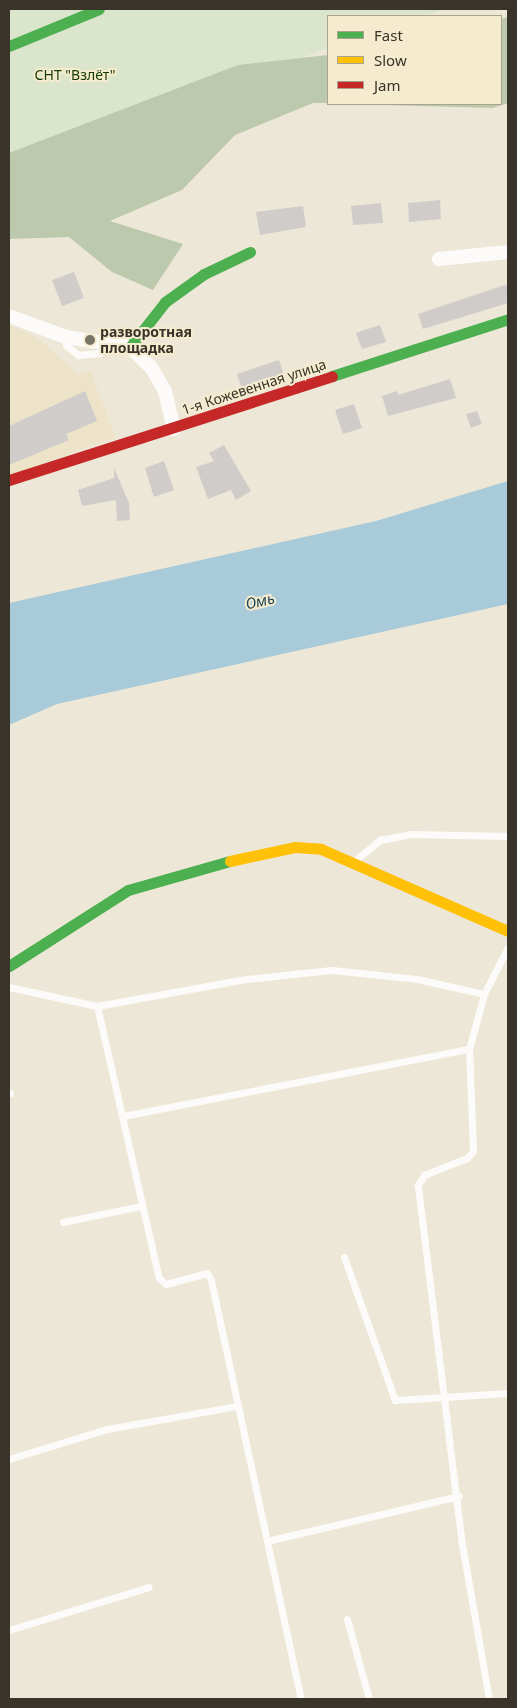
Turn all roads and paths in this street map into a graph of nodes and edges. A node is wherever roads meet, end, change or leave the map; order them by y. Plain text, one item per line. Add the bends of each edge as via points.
1 (99, 9) edge
2 (9, 46) edge
3 (250, 252) dead end
4 (508, 252) edge
5 (438, 259) dead end
6 (9, 316) edge
7 (508, 319) edge
8 (130, 346) junction
9 (174, 429) junction
10 (9, 480) edge
11 (508, 836) edge
12 (355, 862) junction
13 (508, 931) edge
14 (508, 947) edge
15 (9, 966) edge
16 (9, 986) edge
17 (484, 994) junction
18 (97, 1006) junction
19 (469, 1049) junction
20 (123, 1116) junction
21 (141, 1206) junction
22 (63, 1222) dead end
23 (344, 1256) dead end
24 (508, 1393) edge
25 (444, 1395) junction
26 (238, 1406) junction
27 (9, 1459) edge
28 (459, 1496) junction
29 (267, 1540) junction
30 (149, 1588) dead end
31 (347, 1619) dead end
32 (9, 1630) edge
33 (301, 1699) edge
34 (369, 1699) edge
35 (489, 1699) edge

1 - 2 street
3 - 8 street via 204,274 165,302
4 - 5 street
6 - 8 street via 66,337
7 - 9 street, 1-я Кожевенная улица
8 - 9 street via 151,366 165,391
9 - 10 street, 1-я Кожевенная улица
11 - 12 lane via 410,834 380,840 364,849
12 - 13 street
12 - 15 street via 322,849 295,847 185,870 128,890 92,909
14 - 17 lane
16 - 18 lane
17 - 18 lane via 417,979 332,970 246,979
17 - 19 lane
18 - 20 lane
19 - 20 lane
19 - 25 lane via 473,1151 467,1158 424,1175 418,1185
20 - 21 lane
21 - 22 lane
21 - 26 lane via 159,1278 166,1284 207,1273 211,1280
23 - 25 lane via 390,1394 405,1401
24 - 25 lane
25 - 28 lane
26 - 27 lane via 107,1429
26 - 29 lane
28 - 29 lane
28 - 35 lane via 462,1545
29 - 33 lane
30 - 32 lane
31 - 34 lane

